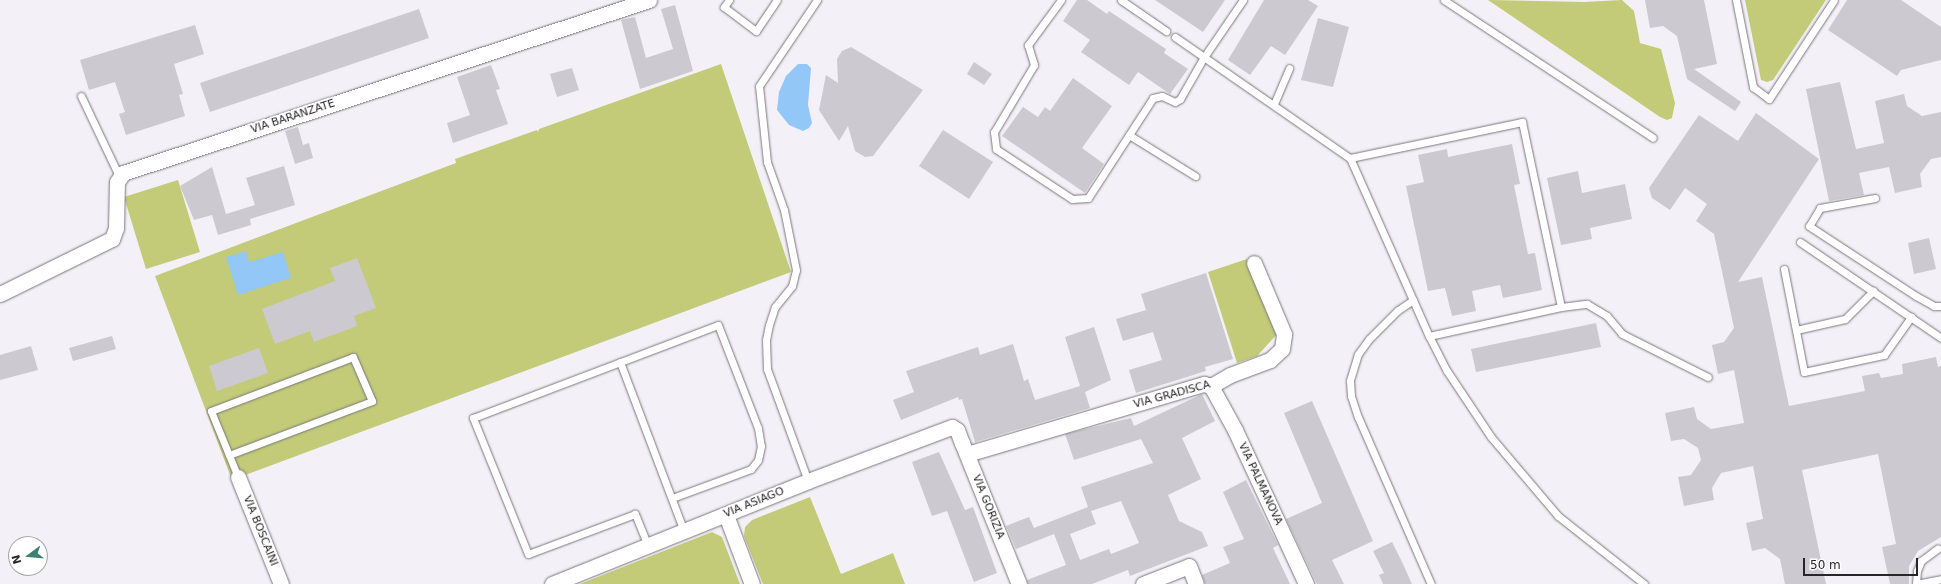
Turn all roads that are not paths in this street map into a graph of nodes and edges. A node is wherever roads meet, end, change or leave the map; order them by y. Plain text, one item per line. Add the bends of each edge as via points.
1 (649, 0) edge
2 (729, 0) edge
3 (777, 0) edge
4 (817, 0) edge
5 (1061, 0) edge
6 (1121, 0) edge
7 (1243, 0) edge
8 (1444, 0) edge
9 (1736, 0) edge
10 (1834, 0) edge
11 (1166, 31) dead end
12 (1175, 37) dead end
13 (1204, 57) junction
14 (1289, 68) dead end
15 (81, 96) dead end
16 (1274, 104) junction
17 (1129, 135) junction
18 (1653, 138) dead end
19 (1350, 158) junction
20 (119, 176) junction
21 (1195, 176) dead end
22 (1876, 198) dead end
23 (1800, 242) dead end
24 (1254, 263) dead end
25 (1784, 269) dead end
26 (1873, 291) junction
27 (0, 294) edge
28 (1413, 300) junction
29 (1941, 306) edge
30 (1561, 307) junction
31 (1911, 317) junction
32 (1796, 330) junction
33 (1429, 336) junction
34 (1941, 338) edge
35 (620, 362) junction
36 (1708, 377) dead end
37 (1211, 386) junction
38 (957, 430) joint
39 (967, 454) junction
40 (229, 456) junction
41 (238, 477) joint
42 (808, 481) junction
43 (672, 498) junction
44 (726, 515) junction
45 (684, 531) junction
46 (648, 546) junction
47 (1938, 548) dead end
48 (1941, 579) edge
49 (281, 584) edge
50 (552, 584) edge
51 (752, 584) edge
52 (1019, 584) edge
53 (1143, 584) edge
54 (1196, 584) edge
55 (1306, 584) edge
56 (1432, 584) edge
57 (1644, 584) edge
58 (1916, 584) edge

1 - 20 street, VIA BARANZATE
2 - 3 lane via 724,7 756,31
4 - 42 lane via 759,86 767,162 784,210 796,270 792,286 775,307 769,325 766,340 767,369
5 - 17 lane via 1028,45 1034,65 994,132 996,149 1072,198 1088,198
6 - 11 lane
7 - 13 lane
8 - 18 lane
9 - 10 lane via 1753,87 1769,100
12 - 13 lane
13 - 16 lane
13 - 17 lane via 1180,99 1174,102 1162,96 1153,98
14 - 16 lane
15 - 20 lane
16 - 19 lane
17 - 21 lane
19 - 28 lane
19 - 30 lane via 1522,122
20 - 27 street via 116,228 112,239
22 - 29 lane via 1820,208 1809,226 1916,296 1934,306
23 - 26 lane
24 - 37 street, VIA GRADISCA via 1284,334 1282,349 1270,360 1230,375
25 - 32 lane
26 - 31 lane
26 - 32 lane via 1844,319
28 - 33 lane
28 - 56 lane via 1398,310 1358,354 1350,381 1351,396
30 - 33 lane
30 - 36 lane via 1587,304 1607,316 1622,334
31 - 32 lane via 1884,355 1804,372
31 - 34 lane
33 - 57 lane via 1447,371 1492,437 1558,516
35 - 43 lane
35 - 43 lane via 718,324 758,428 761,446 758,460 751,469
35 - 46 lane via 473,418 528,554 635,514
37 - 39 street, VIA GRADISCA via 1204,384
37 - 55 street, VIA PALMANOVA via 1235,430
38 - 39 street, VIA GORIZIA
38 - 42 street, VIA ASIAGO via 947,428
39 - 52 street, VIA GORIZIA
40 - 40 lane via 211,411 353,357 372,401
40 - 41 lane
41 - 49 street, VIA BOSCAINI
42 - 44 street, VIA ASIAGO
43 - 45 lane
44 - 45 street, VIA ASIAGO
44 - 51 street
45 - 46 street, VIA ASIAGO
46 - 50 street, VIA ASIAGO
47 - 58 lane via 1921,561 1916,571
48 - 58 lane
53 - 54 street via 1188,566

